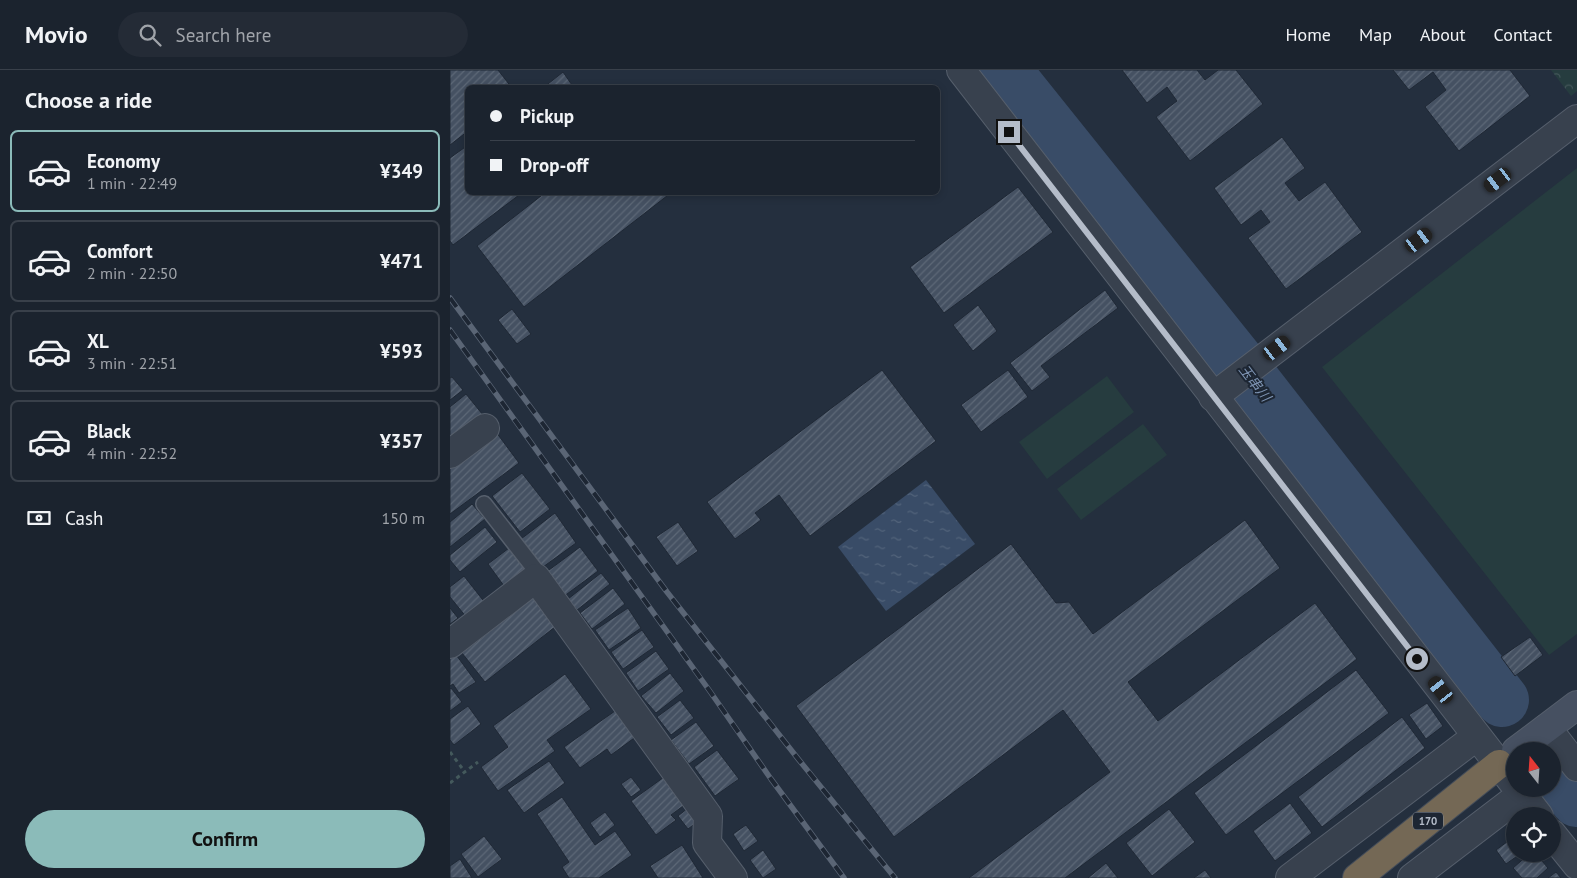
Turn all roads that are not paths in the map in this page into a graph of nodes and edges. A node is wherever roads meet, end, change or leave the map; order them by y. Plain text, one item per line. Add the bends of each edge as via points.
1 (961, 70) edge
2 (1577, 119) edge
3 (1214, 397) junction
4 (485, 428) dead end
5 (450, 454) edge
6 (484, 504) dead end
7 (536, 578) junction
8 (450, 644) edge
9 (1577, 705) edge
10 (1547, 728) junction
11 (1477, 736) junction
12 (1528, 742) edge
13 (1506, 754) edge
14 (1506, 759) edge
15 (1577, 767) edge
16 (1508, 798) edge
17 (1561, 845) edge
18 (1577, 865) edge
19 (734, 878) edge
20 (1290, 878) edge
21 (1357, 878) edge
22 (1412, 878) edge

1 - 3 street
2 - 3 street
3 - 11 street
4 - 5 street
6 - 7 lane via 534,568
7 - 8 street
7 - 19 street via 708,816 707,843
9 - 10 street
10 - 12 street
10 - 15 street
11 - 13 street
11 - 20 street
14 - 21 highway, 170
16 - 22 street
17 - 18 street

